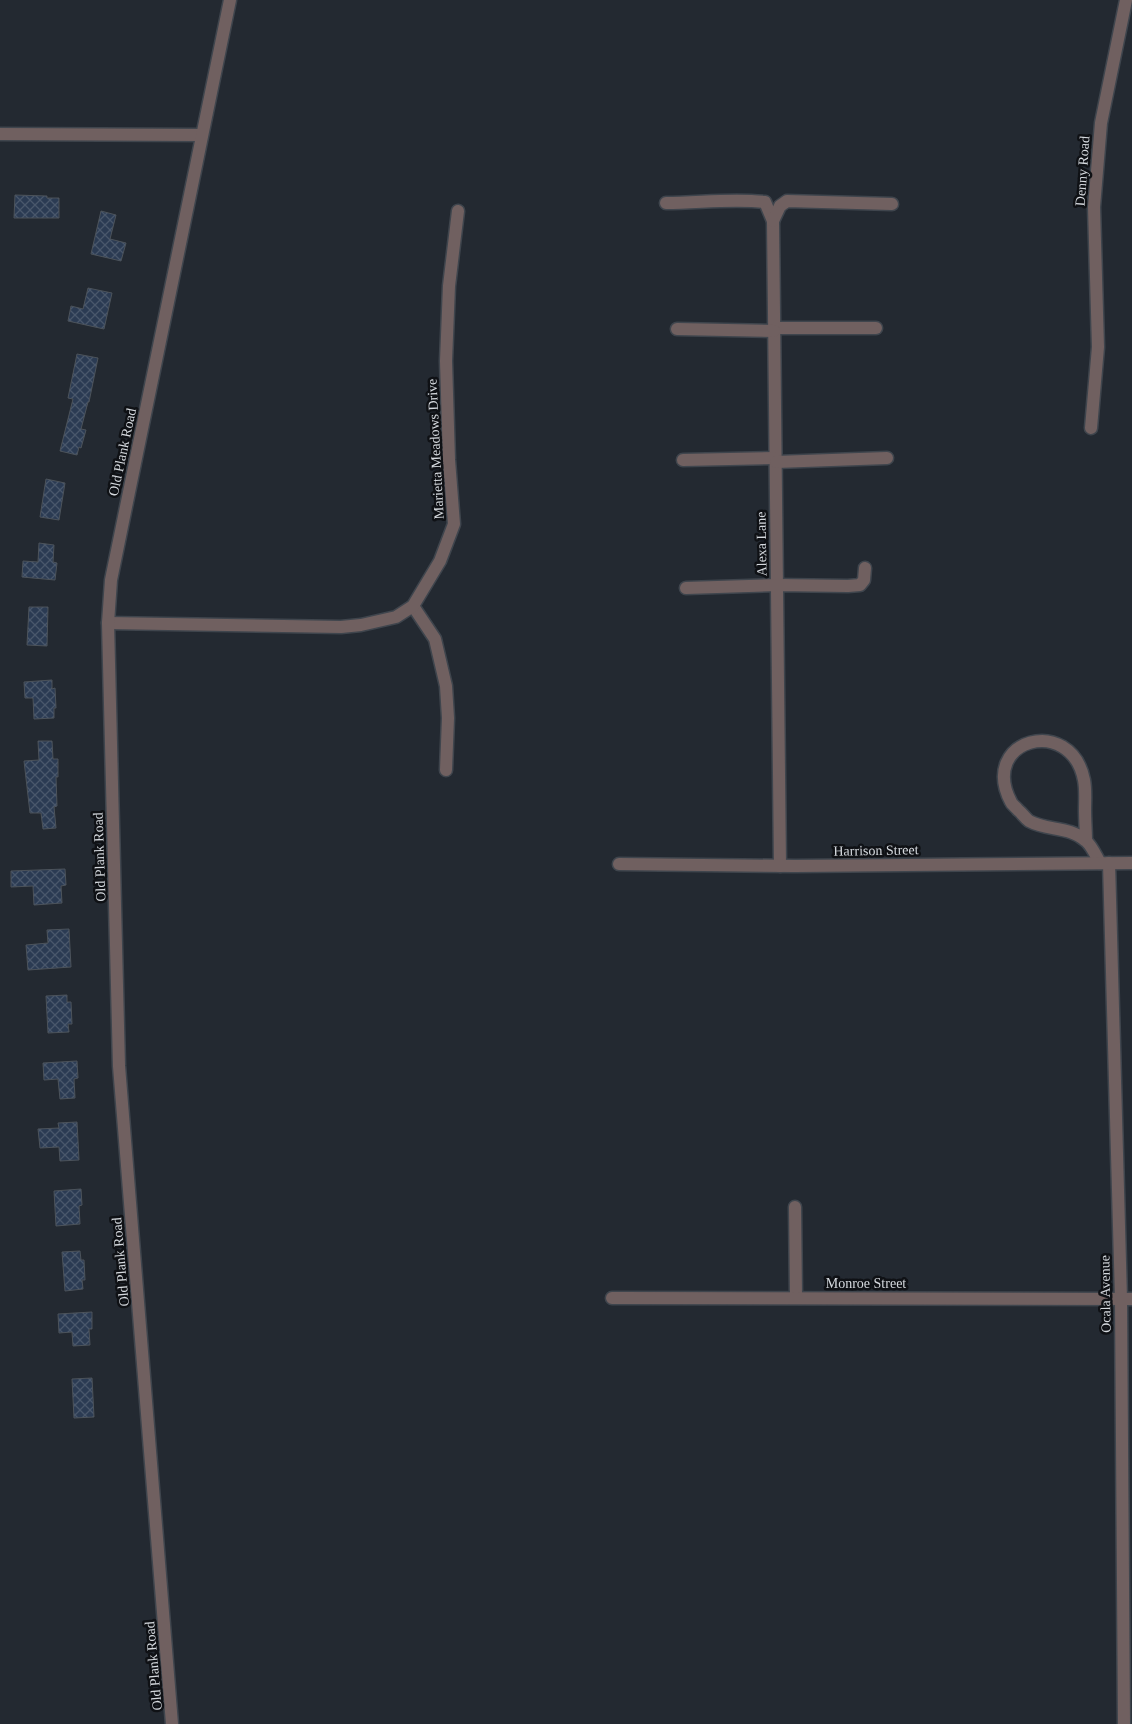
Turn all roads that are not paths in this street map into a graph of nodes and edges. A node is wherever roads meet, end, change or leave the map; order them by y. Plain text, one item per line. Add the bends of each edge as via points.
1 (230, 0) edge
2 (1126, 0) edge
3 (0, 134) edge
4 (202, 134) junction
5 (666, 203) dead end
6 (892, 204) dead end
7 (458, 211) dead end
8 (773, 221) junction
9 (876, 328) dead end
10 (677, 329) dead end
11 (774, 329) junction
12 (1091, 428) dead end
13 (887, 458) dead end
14 (683, 460) dead end
15 (776, 460) junction
16 (865, 568) dead end
17 (777, 585) junction
18 (686, 588) dead end
19 (413, 606) junction
20 (108, 623) junction
21 (446, 770) dead end
22 (1086, 841) junction
23 (1105, 863) junction
24 (1132, 863) edge
25 (619, 864) dead end
26 (780, 866) junction
27 (795, 1207) dead end
28 (796, 1297) junction
29 (612, 1298) dead end
30 (1126, 1299) edge
31 (1128, 1620) edge
32 (172, 1724) edge
33 (1124, 1724) edge

1 - 4 street, Old Plank Road
2 - 12 street, Denny Road via 1101,123 1094,207 1098,347
3 - 4 street
4 - 20 street, Old Plank Road via 111,580
5 - 8 street via 742,199 765,202
6 - 8 street via 787,201 780,206
7 - 19 street, Marietta Meadows Drive via 449,286 446,361 454,524 440,561
8 - 11 street, Alexa Lane
9 - 11 street
10 - 11 street
11 - 15 street, Alexa Lane
13 - 15 street
14 - 15 street
15 - 17 street, Alexa Lane
16 - 17 street via 860,585
17 - 18 street
17 - 26 street, Alexa Lane
19 - 20 street, Marietta Meadows Drive via 396,618 341,627
19 - 21 street via 435,639 446,686
20 - 32 street, Old Plank Road via 119,1066
22 - 22 street via 1071,831 1029,821 1011,803 1003,777 1007,759 1022,746 1046,740 1057,743 1070,753 1084,780
22 - 23 street
23 - 24 street, Harrison Street
23 - 26 street, Harrison Street
23 - 30 street, Ocala Avenue
25 - 26 street, Harrison Street
27 - 28 street
28 - 29 street, Monroe Street
28 - 30 street, Monroe Street
30 - 31 street, Ocala Avenue
31 - 33 street, Ocala Avenue

